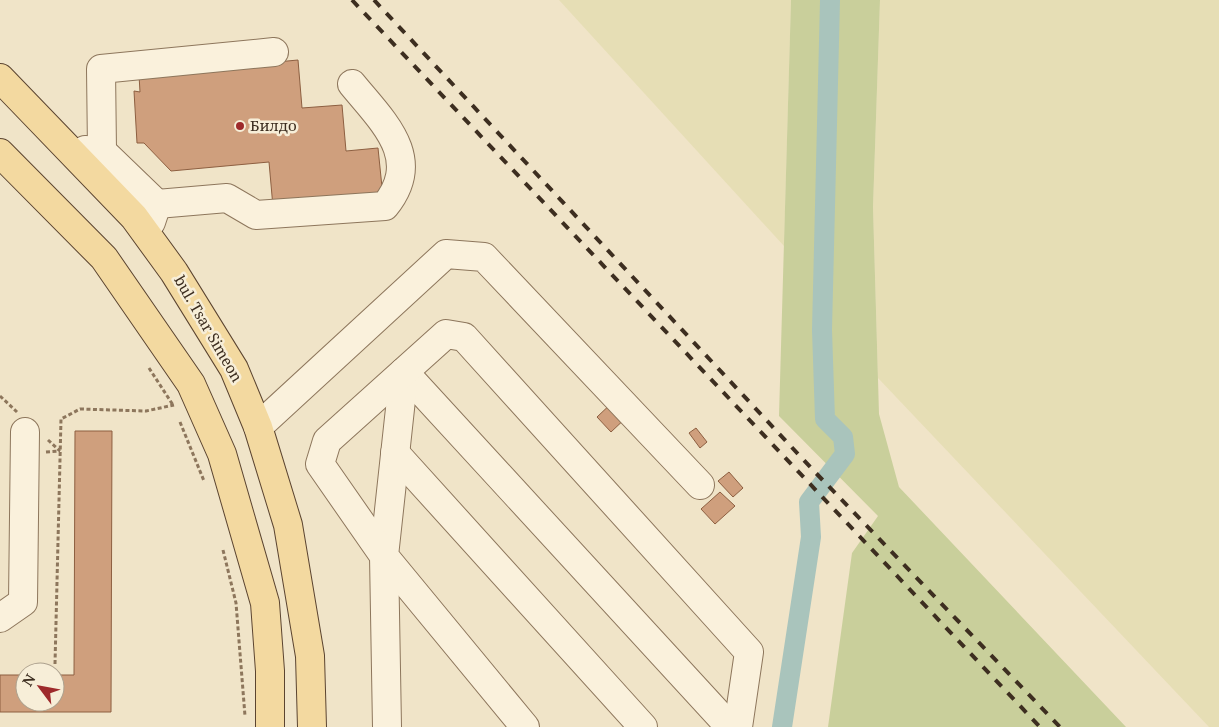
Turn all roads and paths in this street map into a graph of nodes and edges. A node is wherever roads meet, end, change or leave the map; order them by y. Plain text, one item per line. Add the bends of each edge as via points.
1 (274, 52) dead end
2 (3, 78) edge
3 (352, 84) dead end
4 (69, 150) junction
5 (102, 151) junction
6 (0, 153) edge
7 (157, 204) junction
8 (147, 235) junction
9 (147, 364) dead end
10 (404, 372) junction
11 (174, 406) junction
12 (258, 426) junction
13 (25, 432) dead end
14 (395, 452) junction
15 (204, 482) dead end
16 (700, 485) dead end
17 (223, 547) dead end
18 (384, 556) junction
19 (0, 618) edge
20 (55, 662) edge
21 (257, 722) edge
22 (312, 727) edge
23 (387, 727) edge
24 (525, 727) edge
25 (643, 727) edge
26 (730, 727) edge
27 (738, 727) edge

1 - 5 lane via 101,69
2 - 4 main road, bul. Tsar Simeon
3 - 7 lane via 395,138 402,172 397,192 385,206 256,215 228,198
4 - 5 lane
4 - 8 main road, bul. Tsar Simeon via 134,217
5 - 7 lane
6 - 21 main road via 104,258 191,384 222,454 265,603 270,671
7 - 8 lane
8 - 12 main road, bul. Tsar Simeon via 234,369
9 - 11 path
10 - 14 lane
10 - 18 lane via 327,441 320,464
10 - 26 lane
10 - 27 lane via 446,334 464,336 749,652
11 - 15 path
11 - 20 path via 146,411 80,409 61,420
12 - 16 lane via 446,254 484,257
12 - 22 main road, bul. Tsar Simeon via 288,525 310,656
13 - 19 lane via 23,602
14 - 18 lane
14 - 25 lane
17 - 21 path
18 - 23 lane
18 - 24 lane

